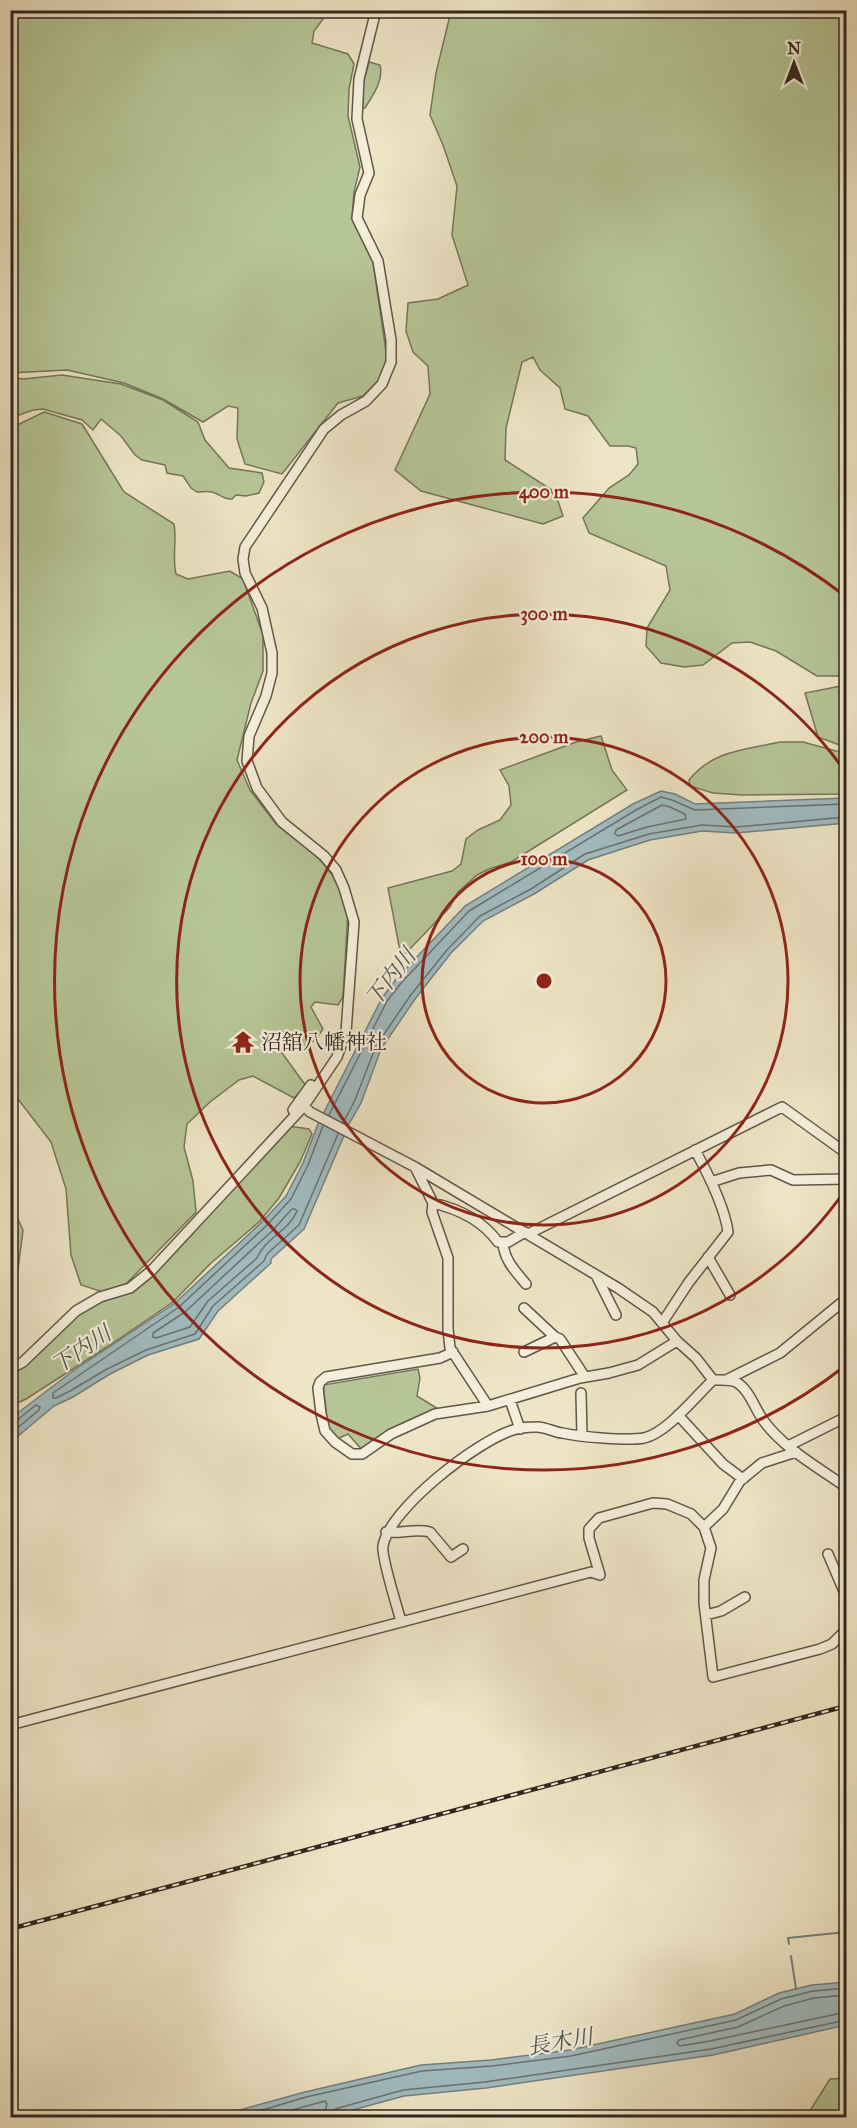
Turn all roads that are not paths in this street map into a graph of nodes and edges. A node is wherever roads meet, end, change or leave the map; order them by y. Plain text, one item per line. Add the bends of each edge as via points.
1 (376, 10) edge
2 (337, 1057) junction
3 (307, 1109) junction
4 (291, 1113) dead end
5 (696, 1150) junction
6 (846, 1153) edge
7 (415, 1167) junction
8 (846, 1179) edge
9 (711, 1182) junction
10 (433, 1203) junction
11 (527, 1233) junction
12 (503, 1243) junction
13 (708, 1257) junction
14 (596, 1275) junction
15 (526, 1284) dead end
16 (730, 1295) dead end
17 (846, 1299) edge
18 (524, 1308) dead end
19 (616, 1315) dead end
20 (662, 1323) junction
21 (555, 1337) junction
22 (676, 1341) junction
23 (453, 1352) junction
24 (524, 1352) dead end
25 (10, 1370) edge
26 (585, 1377) junction
27 (713, 1380) junction
28 (726, 1380) junction
29 (580, 1394) dead end
30 (510, 1400) junction
31 (488, 1406) junction
32 (678, 1414) junction
33 (846, 1418) edge
34 (520, 1429) junction
35 (582, 1436) junction
36 (792, 1449) junction
37 (743, 1479) junction
38 (846, 1487) edge
39 (704, 1527) junction
40 (386, 1532) junction
41 (463, 1549) dead end
42 (828, 1554) dead end
43 (846, 1596) edge
44 (746, 1597) dead end
45 (706, 1614) junction
46 (401, 1621) junction
47 (846, 1630) edge
48 (10, 1725) edge

1 - 2 street via 358,79 357,119 369,173 360,195 357,218 378,261 391,362 382,384 324,429 245,547 243,560 262,608 272,653 272,673 249,736 246,761 257,788 282,822 336,870 354,922 346,1032
2 - 3 street
2 - 4 street
3 - 7 street
3 - 25 street via 151,1270 130,1288 100,1297 76,1311
5 - 6 street via 782,1107
5 - 9 street
5 - 11 street
7 - 10 street
7 - 11 street
8 - 9 street via 793,1179 771,1170 739,1173
9 - 13 street via 728,1232
10 - 12 street via 472,1217
10 - 23 street via 432,1212 448,1257 448,1329
11 - 12 street
11 - 14 street
12 - 15 street via 511,1266
13 - 16 street
13 - 20 street
14 - 19 street
14 - 20 street via 653,1312
17 - 28 street via 780,1353
18 - 21 street
20 - 22 street
21 - 24 street
21 - 26 street via 563,1342
22 - 26 street via 638,1365
22 - 27 street
23 - 31 street
23 - 31 street via 440,1358 326,1377 318,1388 325,1431 352,1454 362,1454 391,1434 435,1414
26 - 30 street
27 - 28 street
27 - 32 street
28 - 36 street via 743,1388 764,1422
29 - 35 street
30 - 31 street
30 - 34 street
32 - 35 street via 658,1432 644,1438
32 - 37 street via 723,1464
33 - 36 street
34 - 35 street via 538,1426
34 - 40 street via 461,1458 417,1497
36 - 37 street
36 - 38 street
37 - 39 street via 723,1509
39 - 45 street via 711,1548 704,1580
39 - 46 street via 691,1514 667,1504 653,1503 599,1518 589,1529 589,1538 600,1575 591,1572
40 - 41 street via 430,1532 451,1557
40 - 46 street via 382,1549
42 - 43 street
44 - 45 street via 721,1611
45 - 47 street via 713,1677 820,1649 832,1644
46 - 48 street

